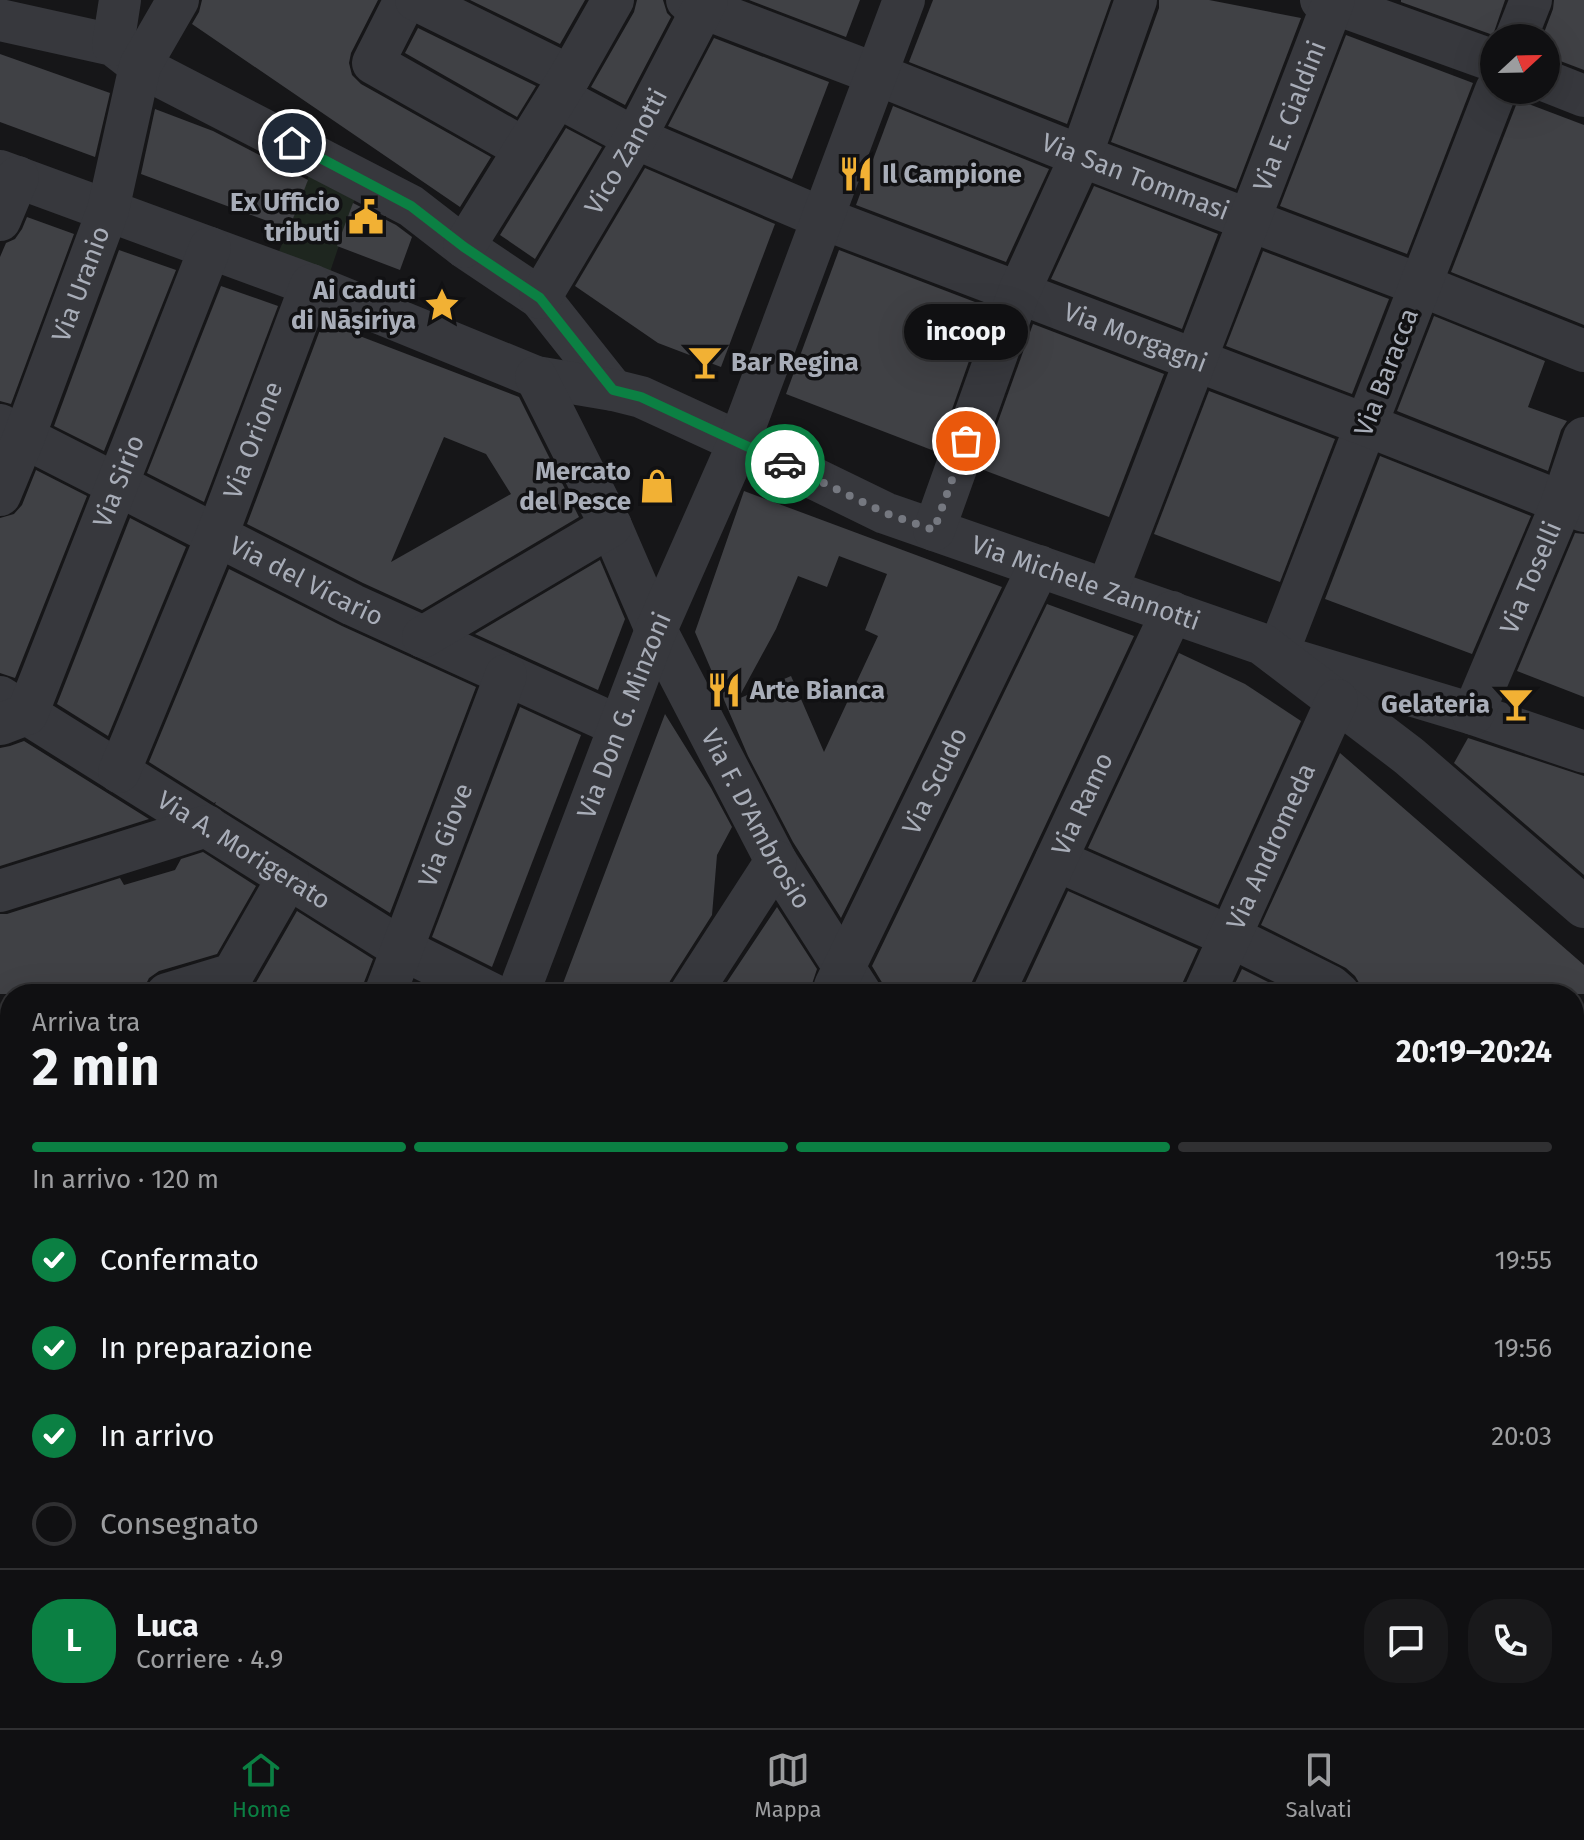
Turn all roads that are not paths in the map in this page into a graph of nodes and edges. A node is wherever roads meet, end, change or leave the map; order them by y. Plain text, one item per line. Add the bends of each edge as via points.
1 (120, 0) edge
2 (178, 0) edge
3 (405, 0) edge
4 (416, 0) edge
5 (613, 0) edge
6 (904, 0) edge
7 (1136, 0) edge
8 (1531, 0) edge
9 (1329, 1) edge
10 (699, 3) edge
11 (0, 20) edge
12 (1522, 24) edge
13 (127, 55) junction
14 (1480, 56) edge
15 (876, 74) junction
16 (564, 86) junction
17 (1560, 87) edge
18 (1584, 96) edge
19 (1491, 104) edge
20 (635, 138) junction
21 (525, 149) junction
22 (1081, 156) junction
23 (9, 174) edge
24 (108, 210) junction
25 (822, 218) junction
26 (1248, 219) junction
27 (0, 220) edge
28 (464, 247) junction
29 (210, 248) junction
30 (311, 285) junction
31 (1420, 285) junction
32 (1019, 292) junction
33 (540, 298) junction
34 (1584, 351) edge
35 (1194, 359) junction
36 (536, 377) junction
37 (613, 390) junction
38 (1366, 425) junction
39 (12, 431) edge
40 (1584, 438) edge
41 (739, 442) junction
42 (117, 485) junction
43 (0, 495) edge
44 (1573, 507) edge
45 (611, 526) junction
46 (934, 530) junction
47 (217, 535) junction
48 (1039, 566) junction
49 (1107, 590) junction
50 (1172, 612) junction
51 (656, 630) junction
52 (423, 637) junction
53 (1277, 655) junction
54 (506, 675) junction
55 (1337, 700) junction
56 (9, 712) edge
57 (1473, 714) junction
58 (619, 726) junction
59 (1584, 752) edge
60 (119, 772) junction
61 (207, 826) junction
62 (1056, 860) junction
63 (776, 861) junction
64 (288, 878) junction
65 (0, 891) edge
66 (1584, 907) edge
67 (1231, 937) junction
68 (402, 949) junction
69 (200, 984) edge
70 (389, 984) edge
71 (472, 984) edge
72 (522, 984) edge
73 (696, 984) edge
74 (845, 984) edge
75 (998, 984) edge
76 (1209, 984) edge
77 (1326, 984) edge

1 - 13 street
2 - 13 street
3 - 21 street via 373,63
4 - 16 street, Via Morgagni
5 - 16 street
6 - 15 street, Via Don G. Minzoni
7 - 22 street
8 - 12 street
9 - 14 street
9 - 26 street, Via E. Cialdini
10 - 15 street, Via San Tommasi
10 - 20 street, Vico Zanotti
11 - 13 street
13 - 24 street, Via Uranio
13 - 28 street via 411,206
15 - 22 street, Via San Tommasi
15 - 25 street, Via Don G. Minzoni
16 - 20 street, Via Morgagni
16 - 21 street
17 - 18 street
19 - 31 street, Via Baracca
20 - 25 street, Via Morgagni
20 - 33 street, Vico Zanotti
21 - 28 street
22 - 26 street, Via San Tommasi
22 - 32 street
23 - 24 street, Via Michele Zannotti
23 - 27 street
24 - 29 street, Via Michele Zannotti
24 - 39 street, Via Uranio
25 - 32 street, Via Morgagni
25 - 41 street, Via Don G. Minzoni
26 - 31 street, Via San Tommasi
26 - 35 street, Via E. Cialdini
28 - 33 street
29 - 30 street, Via Michele Zannotti
29 - 42 street, Via Sirio
30 - 36 street, Via Michele Zannotti
30 - 47 street, Via Orione
31 - 34 street, Via San Tommasi
31 - 38 street, Via Baracca
32 - 35 street, Via Morgagni
32 - 46 street
33 - 37 street
35 - 38 street, Via Morgagni
35 - 49 street, Via E. Cialdini
36 - 37 street, Via Michele Zannotti
36 - 45 street, Via F. D'Ambrosio
37 - 41 street, Via Michele Zannotti via 641,397
38 - 44 street, Via Morgagni
38 - 53 street, Via Baracca
39 - 42 street, Via del Vicario
39 - 43 street, Via Uranio
40 - 44 street, Via Toselli
41 - 46 street, Via Michele Zannotti via 885,513
41 - 51 street, Via Don G. Minzoni
42 - 47 street, Via del Vicario
42 - 56 street, Via Sirio
44 - 57 street, Via Toselli
45 - 51 street, Via F. D'Ambrosio
45 - 52 street
46 - 48 street, Via Michele Zannotti
47 - 52 street, Via del Vicario
47 - 60 street, Via Orione
48 - 49 street, Via Michele Zannotti
48 - 74 street, Via Scudo
49 - 50 street, Via Michele Zannotti
50 - 53 street, Via Michele Zannotti via 1262,644
50 - 62 street, Via Ramo
51 - 58 street, Via Don G. Minzoni
51 - 63 street, Via F. D'Ambrosio
52 - 54 street, Via del Vicario
53 - 55 street, Via Michele Zannotti
53 - 57 street, Via Michele Zannotti
54 - 58 street, Via del Vicario
54 - 68 street, Via Giove
55 - 66 street, Via Michele Zannotti
55 - 67 street, Via Andromeda
56 - 60 street, Via A. Morigerato
57 - 59 street, Via Michele Zannotti
58 - 72 street, Via Don G. Minzoni
60 - 61 street, Via A. Morigerato
61 - 64 street, Via A. Morigerato
61 - 65 street
62 - 67 street
62 - 75 street, Via Ramo
63 - 73 street
63 - 74 street, Via F. D'Ambrosio
64 - 68 street, Via A. Morigerato
64 - 69 street via 233,974
67 - 76 street, Via Andromeda
67 - 77 street
68 - 70 street, Via Giove
68 - 71 street, Via A. Morigerato

